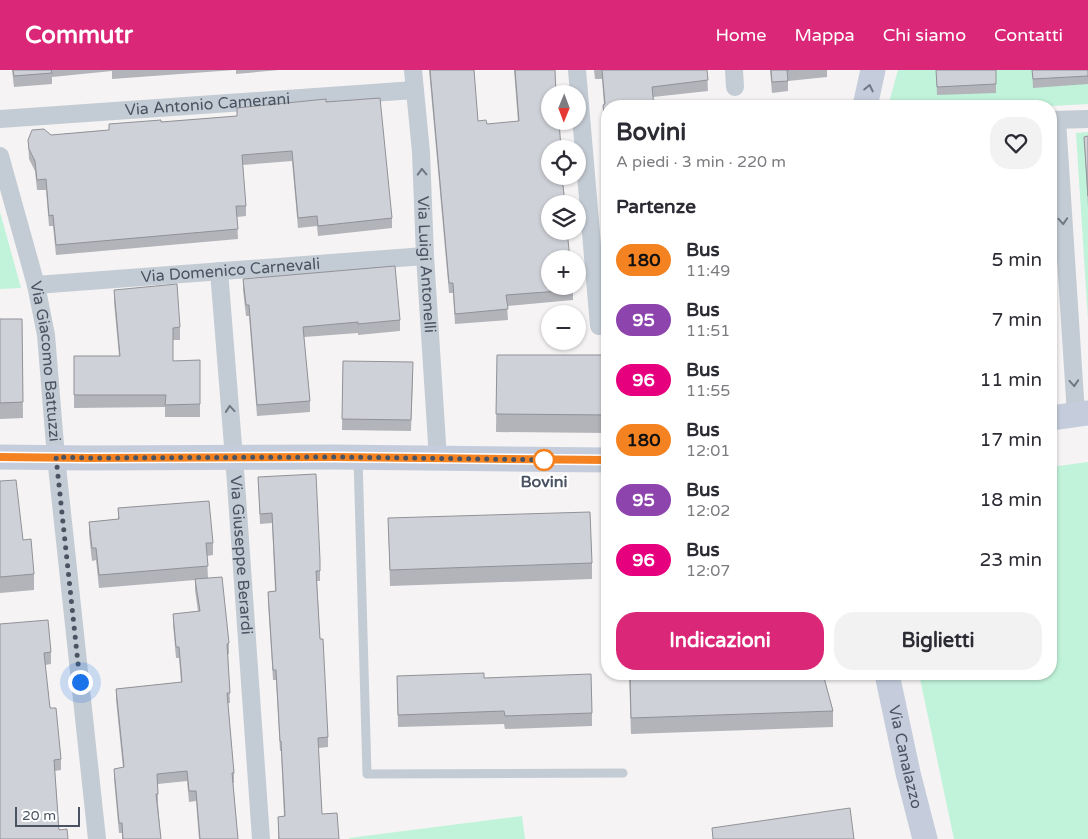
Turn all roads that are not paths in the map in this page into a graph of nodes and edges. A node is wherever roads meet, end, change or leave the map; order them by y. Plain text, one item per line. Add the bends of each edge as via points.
1 (413, 70) edge
2 (577, 70) edge
3 (872, 70) edge
4 (415, 90) junction
5 (866, 100) edge
6 (0, 119) edge
7 (1088, 119) edge
8 (1057, 120) edge
9 (1057, 152) edge
10 (0, 156) edge
11 (426, 256) junction
12 (219, 271) junction
13 (36, 285) junction
14 (599, 326) dead end
15 (1082, 414) edge
16 (1057, 417) edge
17 (0, 457) edge
18 (56, 457) junction
19 (358, 457) junction
20 (234, 458) junction
21 (438, 459) junction
22 (601, 460) edge
23 (888, 680) edge
24 (623, 773) dead end
25 (97, 839) edge
26 (262, 839) edge
27 (926, 839) edge

1 - 4 street, Via Luigi Antonelli
2 - 14 street
5 -> 3 street
4 - 6 street, Via Antonio Camerani
11 -> 4 street, Via Luigi Antonelli
7 - 8 street
9 -> 15 street
10 - 13 street, Via Giacomo Battuzzi
11 - 12 street, Via Domenico Carnevali
11 - 21 street, Via Luigi Antonelli
12 - 13 street, Via Domenico Carnevali
20 -> 12 street, Via Giuseppe Berardi
13 - 18 street, Via Giacomo Battuzzi via 46,335
15 - 16 street
17 - 18 street
18 - 20 street
18 - 25 street, Via Giacomo Battuzzi
19 - 20 street
19 - 21 street
19 - 24 lane via 367,774
20 - 26 street, Via Giuseppe Berardi
21 - 22 street
23 - 27 street, Via Canalazzo

